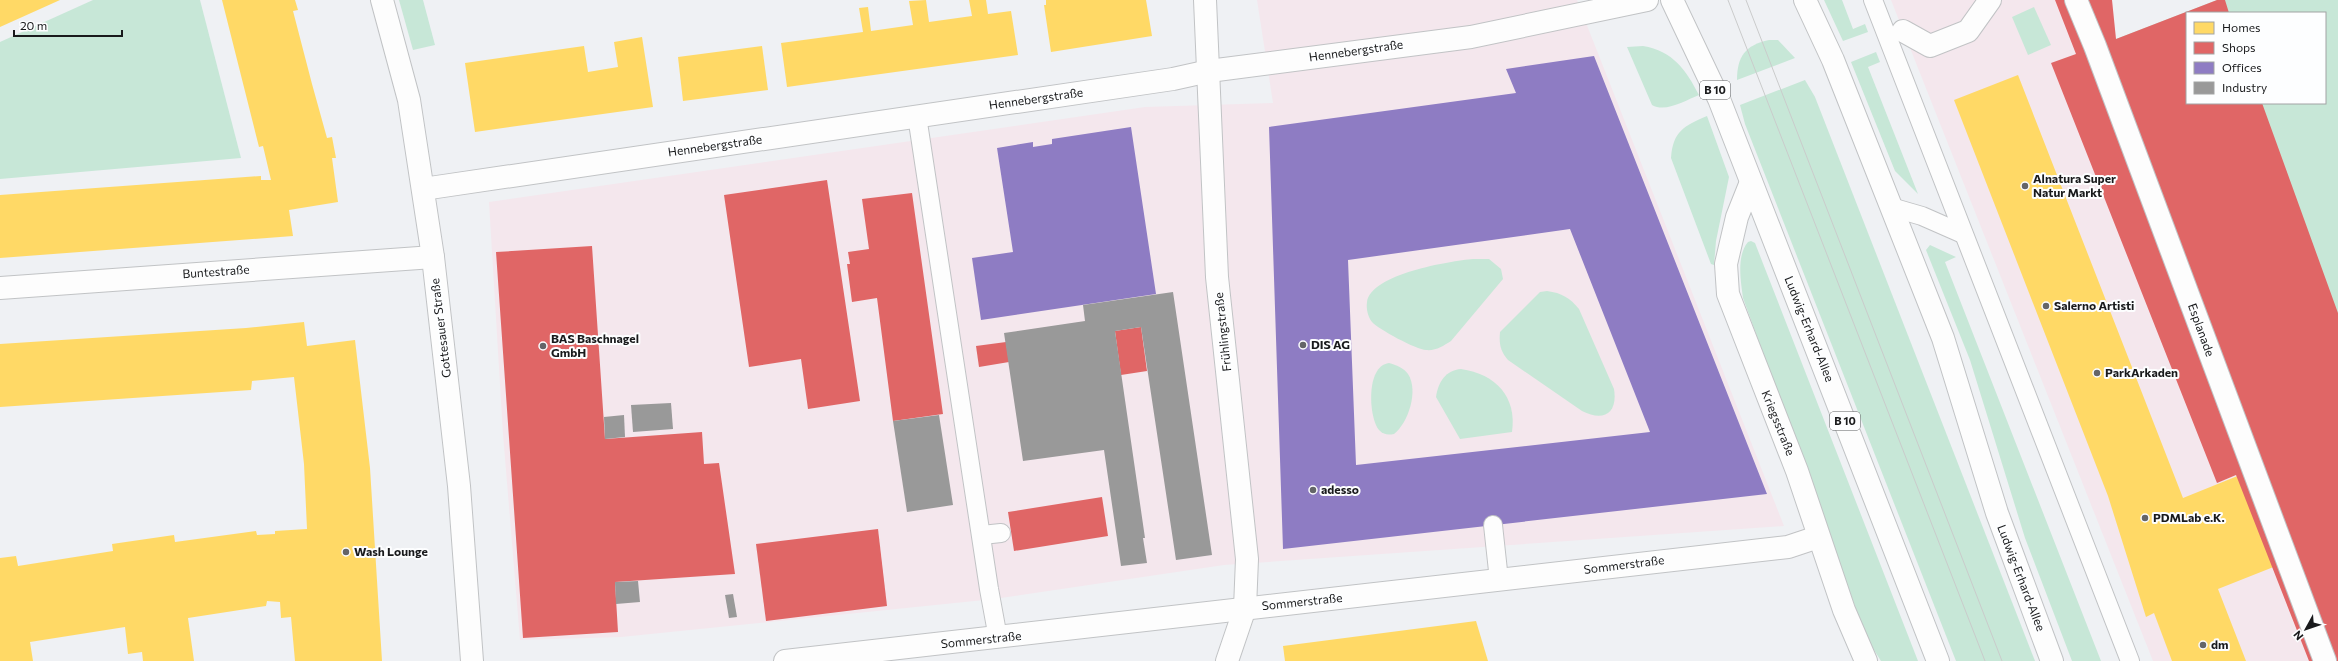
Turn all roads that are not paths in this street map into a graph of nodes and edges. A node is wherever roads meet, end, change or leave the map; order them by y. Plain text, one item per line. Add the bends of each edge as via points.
1 (382, 0) edge
2 (1205, 0) edge
3 (1647, 0) edge
4 (1672, 0) edge
5 (1805, 0) edge
6 (1873, 0) edge
7 (1990, 0) edge
8 (2076, 0) edge
9 (1903, 30) dead end
10 (1209, 72) junction
11 (918, 116) junction
12 (1751, 182) junction
13 (423, 189) junction
14 (1891, 206) junction
15 (1963, 234) junction
16 (433, 256) junction
17 (0, 288) edge
18 (1493, 525) dead end
19 (1001, 533) dead end
20 (982, 535) junction
21 (1818, 536) junction
22 (1499, 580) junction
23 (1245, 608) junction
24 (998, 638) junction
25 (472, 661) edge
26 (785, 661) edge
27 (1227, 661) edge
28 (1866, 661) edge
29 (1938, 661) edge
30 (2052, 661) edge
31 (2130, 661) edge
32 (2325, 661) edge

1 - 13 street, Gottesauer Straße via 409,100
2 - 10 street, Frühlingstraße
3 - 10 street, Hennebergstraße via 1471,37
4 - 12 street, Ludwig-Erhard-Allee / B 10 via 1719,99
5 - 14 street, Ludwig-Erhard-Allee via 1833,60
6 - 15 lane
7 - 9 street via 1968,31 1930,46
8 - 32 street, Esplanade via 2096,46
10 - 11 street, Hennebergstraße
10 - 23 street, Frühlingstraße via 1217,277 1246,559
11 - 13 street, Hennebergstraße
11 - 20 lane
12 - 21 street, Kriegsstraße via 1737,217 1726,264 1728,294 1797,471
12 - 29 street, Ludwig-Erhard-Allee / B 10
13 - 16 street, Gottesauer Straße
14 - 15 lane
14 - 30 street, Ludwig-Erhard-Allee via 1943,338 1997,513
15 - 31 lane
16 - 17 street, Buntestraße
16 - 25 street, Gottesauer Straße via 459,486
18 - 22 lane
19 - 20 lane
20 - 24 lane
21 - 22 street, Sommerstraße via 1788,547
21 - 28 street, Kriegsstraße via 1844,610
22 - 23 street, Sommerstraße
23 - 24 street, Sommerstraße
23 - 27 street, Frühlingstraße
24 - 26 street, Sommerstraße

